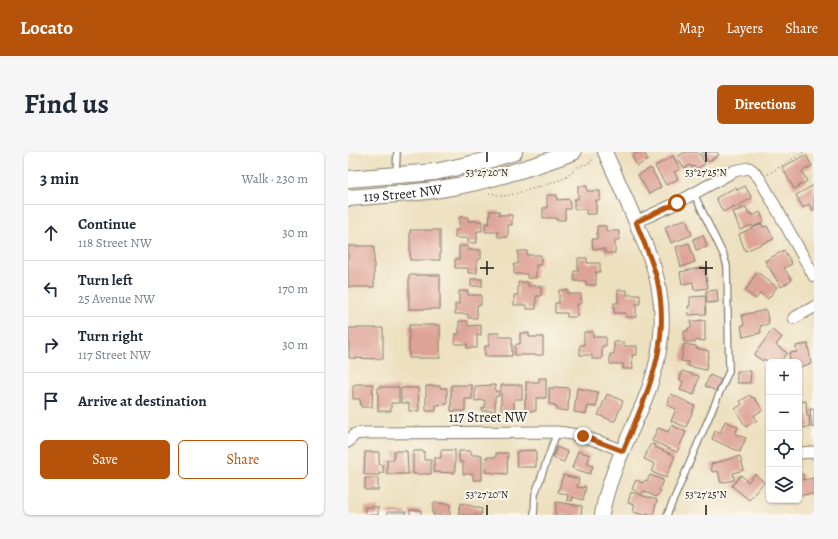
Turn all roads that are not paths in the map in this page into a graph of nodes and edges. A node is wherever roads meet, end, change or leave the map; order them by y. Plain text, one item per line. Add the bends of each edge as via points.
1 (397, 152) edge
2 (514, 152) edge
3 (573, 152) edge
4 (605, 152) edge
5 (396, 175) junction
6 (348, 179) edge
7 (694, 194) junction
8 (348, 198) edge
9 (636, 222) junction
10 (814, 276) edge
11 (814, 307) edge
12 (794, 318) dead end
13 (557, 432) junction
14 (350, 439) edge
15 (623, 451) junction
16 (814, 452) edge
17 (802, 453) edge
18 (534, 515) edge
19 (602, 515) edge
20 (667, 515) edge

1 - 5 lane
2 - 5 main road, 119 Street NW via 435,172
3 - 8 main road, 119 Street NW via 488,179 440,189
4 - 9 street
5 - 6 main road, 119 Street NW
7 - 9 street
7 - 10 street via 734,171 749,168 760,179
7 - 20 lane via 727,266 729,371
9 - 15 street via 658,284 661,340 653,378
11 - 12 street
13 - 14 street, 117 Street NW via 359,433
13 - 15 street, 117 Street NW via 591,438
13 - 18 lane via 535,494
15 - 19 street via 606,496
16 - 17 street

